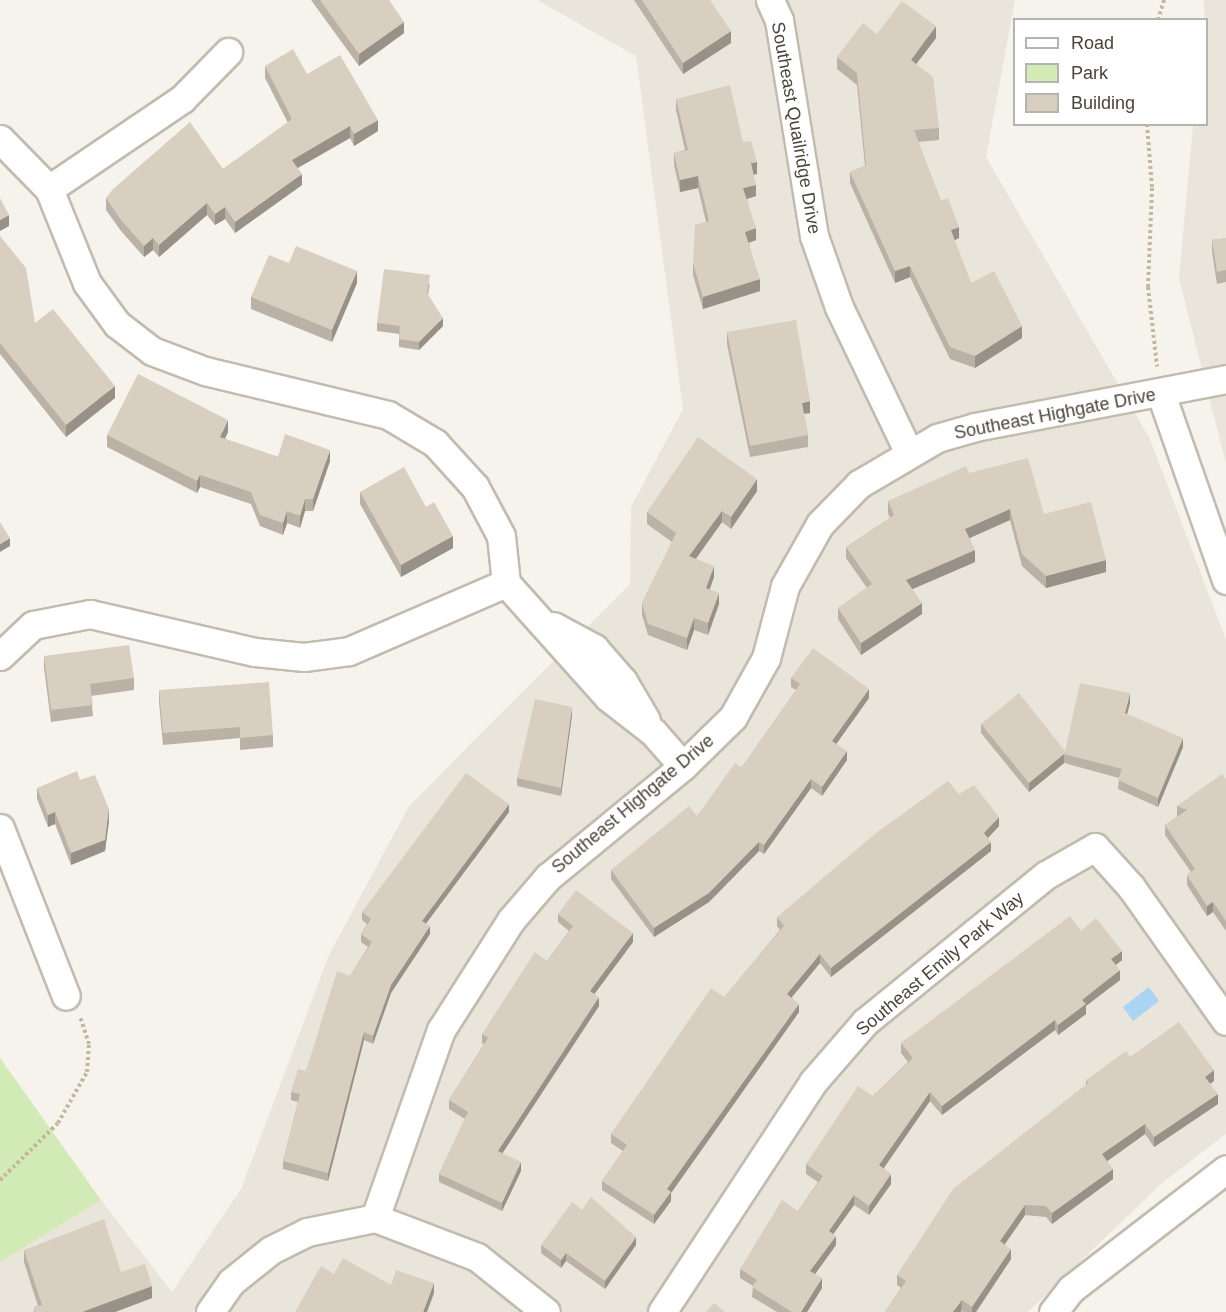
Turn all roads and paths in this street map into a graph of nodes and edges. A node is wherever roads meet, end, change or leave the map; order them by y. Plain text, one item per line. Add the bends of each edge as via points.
1 (770, 0) edge
2 (1164, 0) edge
3 (1159, 18) edge
4 (228, 52) dead end
5 (1146, 126) edge
6 (0, 139) edge
7 (49, 189) junction
8 (1226, 378) edge
9 (1161, 394) junction
10 (909, 453) junction
11 (1226, 580) edge
12 (506, 583) junction
13 (0, 656) edge
14 (683, 766) junction
15 (0, 828) edge
16 (66, 996) joint
17 (1226, 1021) edge
18 (1226, 1169) edge
19 (0, 1180) edge
20 (375, 1218) junction
21 (210, 1312) edge
22 (546, 1312) edge
23 (662, 1312) edge
24 (1053, 1312) edge

1 - 10 street, Southeast Quailridge Drive via 779,20 814,236 839,307
2 - 3 path
4 - 7 street via 182,99
5 - 9 path via 1152,188 1148,287
6 - 7 street
7 - 12 street via 87,283 117,324 152,351 205,371 387,415 435,443 475,487 501,536
8 - 9 street, Southeast Highgate Drive
9 - 10 street, Southeast Highgate Drive via 975,427
9 - 11 street
10 - 14 street, Southeast Highgate Drive via 860,484 820,524 785,586 766,658 733,717
12 - 13 street via 349,651 304,657 255,652 90,614 33,625
12 - 14 street via 542,619 594,648 623,681 653,732
14 - 20 street, Southeast Highgate Drive via 548,877 511,920 441,1030
15 - 16 street
16 - 19 path via 89,1044 87,1072 47,1137
17 - 23 street, Southeast Emily Park Way via 1131,886 1095,847 1046,875 864,1022 813,1082
18 - 24 street via 1071,1289
20 - 21 street via 307,1232 271,1250 231,1282
20 - 22 street via 477,1257

